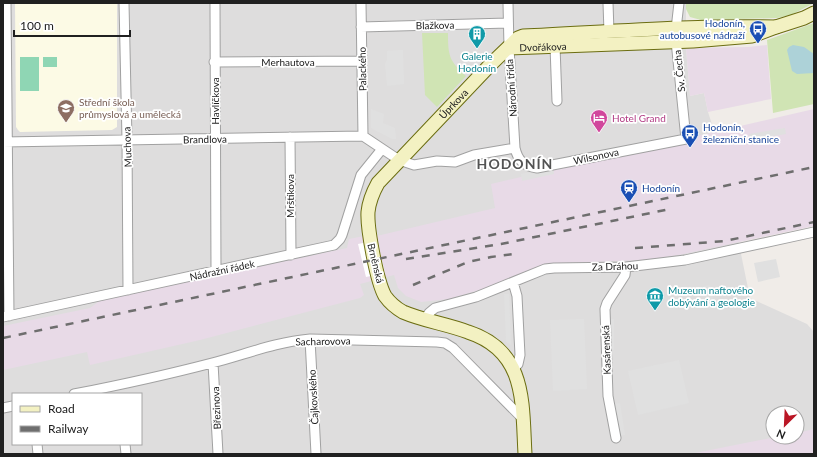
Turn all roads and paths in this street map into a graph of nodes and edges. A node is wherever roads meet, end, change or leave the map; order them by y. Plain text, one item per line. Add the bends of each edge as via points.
1 (6, 3) edge
2 (124, 3) edge
3 (215, 3) edge
4 (361, 3) edge
5 (508, 3) edge
6 (608, 3) edge
7 (679, 3) edge
8 (814, 13) edge
9 (508, 23) junction
10 (361, 26) junction
11 (609, 32) junction
12 (676, 35) junction
13 (555, 46) junction
14 (509, 48) junction
15 (361, 61) junction
16 (214, 62) junction
17 (557, 101) dead end
18 (363, 136) junction
19 (290, 137) junction
20 (215, 139) junction
21 (686, 139) joint
22 (127, 140) junction
23 (5, 142) edge
24 (382, 148) junction
25 (515, 148) junction
26 (399, 160) junction
27 (814, 232) edge
28 (291, 255) junction
29 (626, 267) junction
30 (216, 271) junction
31 (513, 282) junction
32 (128, 290) junction
33 (6, 316) edge
34 (425, 319) junction
35 (310, 339) junction
36 (213, 363) junction
37 (513, 369) junction
38 (122, 390) edge
39 (86, 393) edge
40 (523, 419) junction
41 (616, 438) dead end
42 (218, 454) edge
43 (316, 454) edge
44 (525, 454) edge

1 - 23 street
2 - 22 street, Muchova
3 - 16 street, Havlíčkova
4 - 10 street, Palackého
5 - 9 street, Národní třída
6 - 11 street
7 - 12 street, Sv. Čecha
8 - 12 main road, Dvořákova via 752,36
9 - 10 street, Blažkova
9 - 14 street, Národní třída
10 - 15 street, Palackého
11 - 12 main road, Dvořákova
11 - 14 main road, Dvořákova via 523,36
12 - 13 main road, Dvořákova
12 - 21 street, Sv. Čecha
13 - 14 main road, Dvořákova
13 - 17 street
14 - 25 street, Národní třída
14 - 26 main road, Úprkova
15 - 16 street, Merhautova
15 - 18 street, Palackého
16 - 20 street, Havlíčkova
18 - 19 street, Brandlova
18 - 24 street
19 - 20 street, Brandlova
19 - 28 street, Mrštíkova
20 - 22 street, Brandlova
20 - 30 street, Havlíčkova
21 - 25 street, Wilsonova via 542,168 526,166
22 - 23 street, Brandlova
22 - 32 street, Muchova
23 - 33 street
24 - 26 street
24 - 28 street, Nádražní řádek via 361,175 342,235 337,243
25 - 26 street via 474,155 455,162 437,161 414,165
26 - 34 main road, Brněnská via 378,183 370,199 370,235 385,295 403,312
27 - 29 street, Za Dráhou via 685,260
28 - 30 street, Nádražní řádek
29 - 31 street, Za Dráhou via 554,268 536,272
29 - 41 street, Kasárenská via 625,276 605,308 608,396
30 - 32 street, Nádražní řádek
31 - 34 street, Za Dráhou via 476,297 435,308
31 - 37 street via 520,355 518,364
32 - 33 street, Nádražní řádek
34 - 37 main road, Brněnská via 480,337 500,350
35 - 36 street, Sacharovova via 277,344
35 - 40 street, Sacharovova via 445,343 453,348
35 - 43 street, Čajkovského
36 - 38 street, Sacharovova
36 - 42 street, Březinova
37 - 40 main road, Brněnská via 520,390
38 - 39 street, Sacharovova
40 - 44 main road, Brněnská

